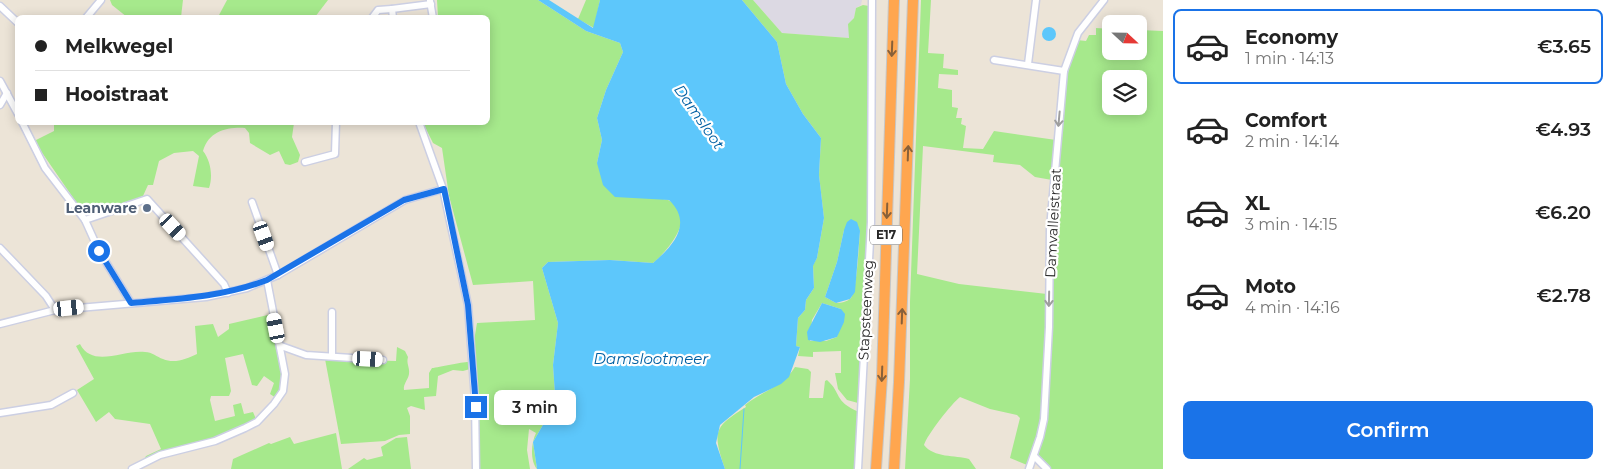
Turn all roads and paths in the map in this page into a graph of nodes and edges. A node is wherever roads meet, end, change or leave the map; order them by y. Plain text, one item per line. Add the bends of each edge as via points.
1 (101, 0) edge
2 (872, 0) edge
3 (894, 0) edge
4 (913, 0) edge
5 (1036, 0) edge
6 (1104, 0) edge
7 (430, 2) edge
8 (0, 6) edge
9 (392, 8) junction
10 (88, 15) edge
11 (374, 15) edge
12 (392, 15) edge
13 (432, 15) edge
14 (15, 20) edge
15 (994, 60) dead end
16 (1028, 64) junction
17 (1064, 71) junction
18 (0, 81) edge
19 (7, 92) junction
20 (0, 104) edge
21 (15, 108) edge
22 (24, 125) edge
23 (336, 125) edge
24 (420, 125) edge
25 (306, 162) dead end
26 (444, 189) junction
27 (252, 202) dead end
28 (85, 220) junction
29 (0, 248) edge
30 (278, 275) junction
31 (267, 280) junction
32 (228, 293) junction
33 (131, 303) junction
34 (55, 310) junction
35 (332, 312) dead end
36 (0, 324) edge
37 (281, 346) junction
38 (332, 356) junction
39 (383, 360) dead end
40 (73, 393) dead end
41 (0, 413) edge
42 (1034, 456) junction
43 (132, 469) edge
44 (476, 469) edge
45 (858, 469) edge
46 (876, 469) edge
47 (894, 469) edge
48 (1029, 469) edge
49 (1047, 469) edge

1 - 10 street
2 - 45 street, Stapsteenweg via 871,222
3 -> 46 highway, E17
47 -> 4 highway, E17
5 - 16 street
6 - 17 street, Damvalleistraat via 1078,33
7 - 9 street
7 - 13 street
8 - 14 street
9 - 11 street via 378,10
9 - 12 street
15 - 16 street
16 - 17 street
17 -> 42 street, Damvalleistraat via 1050,228 1044,419
18 - 19 street
19 - 20 street
19 - 21 street
22 - 28 street via 45,168
23 - 25 street via 336,154
24 - 26 street
26 - 30 street via 404,200
26 - 44 street via 468,305 476,400
27 - 30 street
28 - 32 street via 147,199 224,284
28 - 33 street via 99,251
29 - 34 street via 46,296
30 - 31 street
31 - 32 street
31 - 37 street
32 - 33 street
33 - 34 street
34 - 36 street
35 - 38 street
37 - 38 street via 306,355
37 - 43 street via 285,374 283,391 258,422 215,441 160,455
38 - 39 street
40 - 41 street via 51,405
42 - 48 street, Damvalleistraat
42 - 49 street

